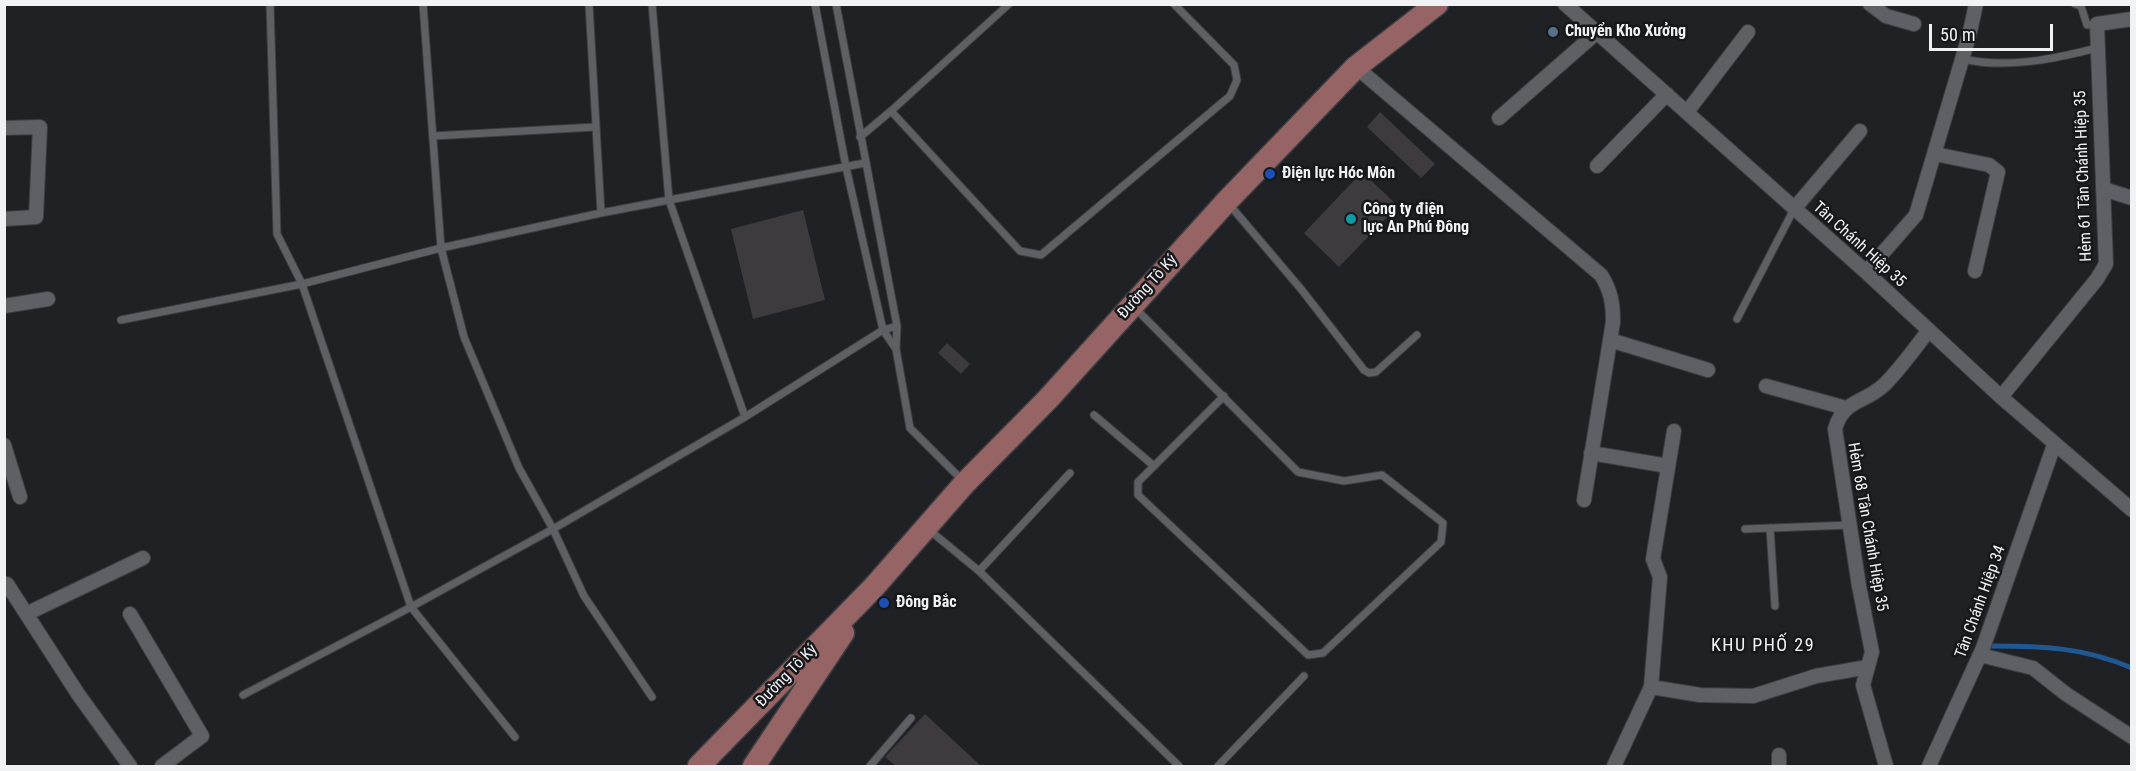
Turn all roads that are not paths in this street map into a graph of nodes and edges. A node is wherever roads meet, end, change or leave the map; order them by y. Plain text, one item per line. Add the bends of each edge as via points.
1 (270, 4) edge
2 (423, 4) edge
3 (589, 4) edge
4 (652, 4) edge
5 (815, 4) edge
6 (836, 4) edge
7 (1009, 4) edge
8 (1174, 4) edge
9 (1437, 4) edge
10 (1565, 4) edge
11 (1870, 4) edge
12 (1976, 4) edge
13 (2075, 4) edge
14 (2132, 19) edge
15 (1914, 24) dead end
16 (2097, 24) junction
17 (1748, 32) dead end
18 (1595, 34) junction
19 (2097, 48) junction
20 (1963, 59) junction
21 (1356, 67) junction
22 (1667, 94) junction
23 (891, 111) junction
24 (1687, 112) junction
25 (1499, 118) dead end
26 (595, 127) junction
27 (4, 128) edge
28 (1860, 131) dead end
29 (433, 136) junction
30 (860, 137) junction
31 (1935, 154) junction
32 (865, 163) junction
33 (1597, 166) dead end
34 (846, 167) junction
35 (2103, 189) junction
36 (2132, 198) edge
37 (669, 200) junction
38 (1227, 201) junction
39 (1794, 209) junction
40 (601, 213) junction
41 (4, 219) edge
42 (441, 248) junction
43 (1975, 271) dead end
44 (1866, 272) junction
45 (302, 284) junction
46 (48, 299) dead end
47 (1131, 305) junction
48 (4, 306) edge
49 (1737, 319) dead end
50 (121, 320) dead end
51 (897, 326) junction
52 (883, 330) junction
53 (1929, 330) junction
54 (1417, 335) dead end
55 (1610, 340) junction
56 (896, 349) junction
57 (1708, 370) dead end
58 (1766, 386) dead end
59 (1224, 396) junction
60 (2001, 397) junction
61 (1846, 408) junction
62 (1094, 415) dead end
63 (745, 417) junction
64 (1674, 431) dead end
65 (4, 445) edge
66 (2054, 445) junction
67 (1591, 453) junction
68 (1154, 466) junction
69 (1668, 466) junction
70 (1070, 473) dead end
71 (965, 483) junction
72 (20, 497) dead end
73 (1584, 500) dead end
74 (2132, 510) edge
75 (1850, 525) junction
76 (926, 527) junction
77 (1770, 528) junction
78 (553, 529) junction
79 (1745, 529) dead end
80 (143, 558) dead end
81 (979, 571) junction
82 (7, 584) dead end
83 (874, 586) junction
84 (1775, 606) dead end
85 (411, 607) junction
86 (28, 613) junction
87 (130, 614) dead end
88 (1980, 655) junction
89 (1868, 667) junction
90 (1304, 676) dead end
91 (1651, 687) junction
92 (243, 695) dead end
93 (652, 697) dead end
94 (911, 718) dead end
95 (515, 737) dead end
96 (2132, 737) edge
97 (130, 766) edge
98 (162, 766) edge
99 (699, 766) edge
100 (754, 766) edge
101 (870, 766) edge
102 (1179, 766) edge
103 (1218, 766) edge
104 (1614, 766) edge
105 (1886, 766) edge
106 (1929, 766) edge

1 - 45 lane via 277,234
2 - 29 lane
3 - 26 lane
4 - 37 lane
5 - 34 lane
6 - 30 lane
7 - 23 lane
8 - 23 lane via 1234,66 1237,80 1230,96 1041,255 1020,251
9 - 21 main road, Đường Tô Ký
10 - 18 street, Tân Chánh Hiệp 35
11 - 15 street via 1886,16
12 - 20 street
13 - 16 lane via 2080,6 2087,26
14 - 16 street
16 - 19 street, Hẻm 61 Tân Chánh Hiệp 35
17 - 24 street
18 - 22 street, Tân Chánh Hiệp 35
18 - 25 street
19 - 20 lane via 2005,63
19 - 35 street, Hẻm 61 Tân Chánh Hiệp 35
20 - 31 street
21 - 38 main road, Đường Tô Ký
21 - 55 street via 1601,275 1612,295
22 - 24 street, Tân Chánh Hiệp 35
22 - 33 street
23 - 30 lane
24 - 39 street, Tân Chánh Hiệp 35
26 - 29 lane
26 - 40 lane
27 - 41 street via 40,127 36,217
28 - 39 street
29 - 42 lane
30 - 32 lane
31 - 43 street via 1989,165 1998,172
31 - 44 street via 1916,215
32 - 34 lane
32 - 51 lane
34 - 37 lane
34 - 52 lane
35 - 36 street
35 - 60 street, Hẻm 61 Tân Chánh Hiệp 35 via 2107,257 2103,270
37 - 40 lane
37 - 63 lane
38 - 47 main road, Đường Tô Ký
38 - 54 lane via 1364,370 1376,372
39 - 44 street, Tân Chánh Hiệp 35
39 - 49 lane
40 - 42 lane
42 - 45 lane
42 - 78 lane via 464,337 519,468
44 - 53 street, Tân Chánh Hiệp 35
45 - 50 lane
45 - 85 lane
46 - 48 street
47 - 59 lane
47 - 71 main road, Đường Tô Ký via 1047,400
51 - 52 lane
51 - 56 lane
52 - 56 lane
52 - 63 lane
53 - 60 street, Tân Chánh Hiệp 35
53 - 61 street via 1886,383
55 - 57 street
55 - 67 street
56 - 71 lane via 910,428
58 - 61 street
59 - 68 lane
59 - 68 lane via 1298,472 1344,481 1382,475 1443,523 1441,542 1323,653 1308,656 1138,495 1138,482
60 - 66 street, Tân Chánh Hiệp 35
61 - 75 street, Hẻm 68 Tân Chánh Hiệp 35 via 1839,417 1835,441
62 - 68 lane
63 - 78 lane
64 - 69 street
65 - 72 street
66 - 74 street, Tân Chánh Hiệp 35
66 - 88 street, Tân Chánh Hiệp 34
67 - 69 street
67 - 73 street
69 - 91 street via 1653,559 1660,577
70 - 81 lane
71 - 76 main road, Đường Tô Ký
75 - 77 lane
75 - 89 street, Hẻm 68 Tân Chánh Hiệp 35 via 1872,652
76 - 81 lane
76 - 83 main road, Đường Tô Ký
77 - 79 lane
77 - 84 lane
78 - 85 lane
78 - 93 lane via 584,596
80 - 86 street
81 - 102 lane
82 - 86 street
83 - 99 main road, Đường Tô Ký
83 - 100 main road, Đường Tô Ký
85 - 92 lane
85 - 95 lane
86 - 97 street via 78,694
87 - 98 street via 202,736
88 - 96 street via 2033,668
88 - 106 street, Tân Chánh Hiệp 34
89 - 91 street via 1816,676 1753,696
89 - 105 street, Hẻm 68 Tân Chánh Hiệp 35 via 1863,685
90 - 103 lane
91 - 104 street
94 - 101 lane

